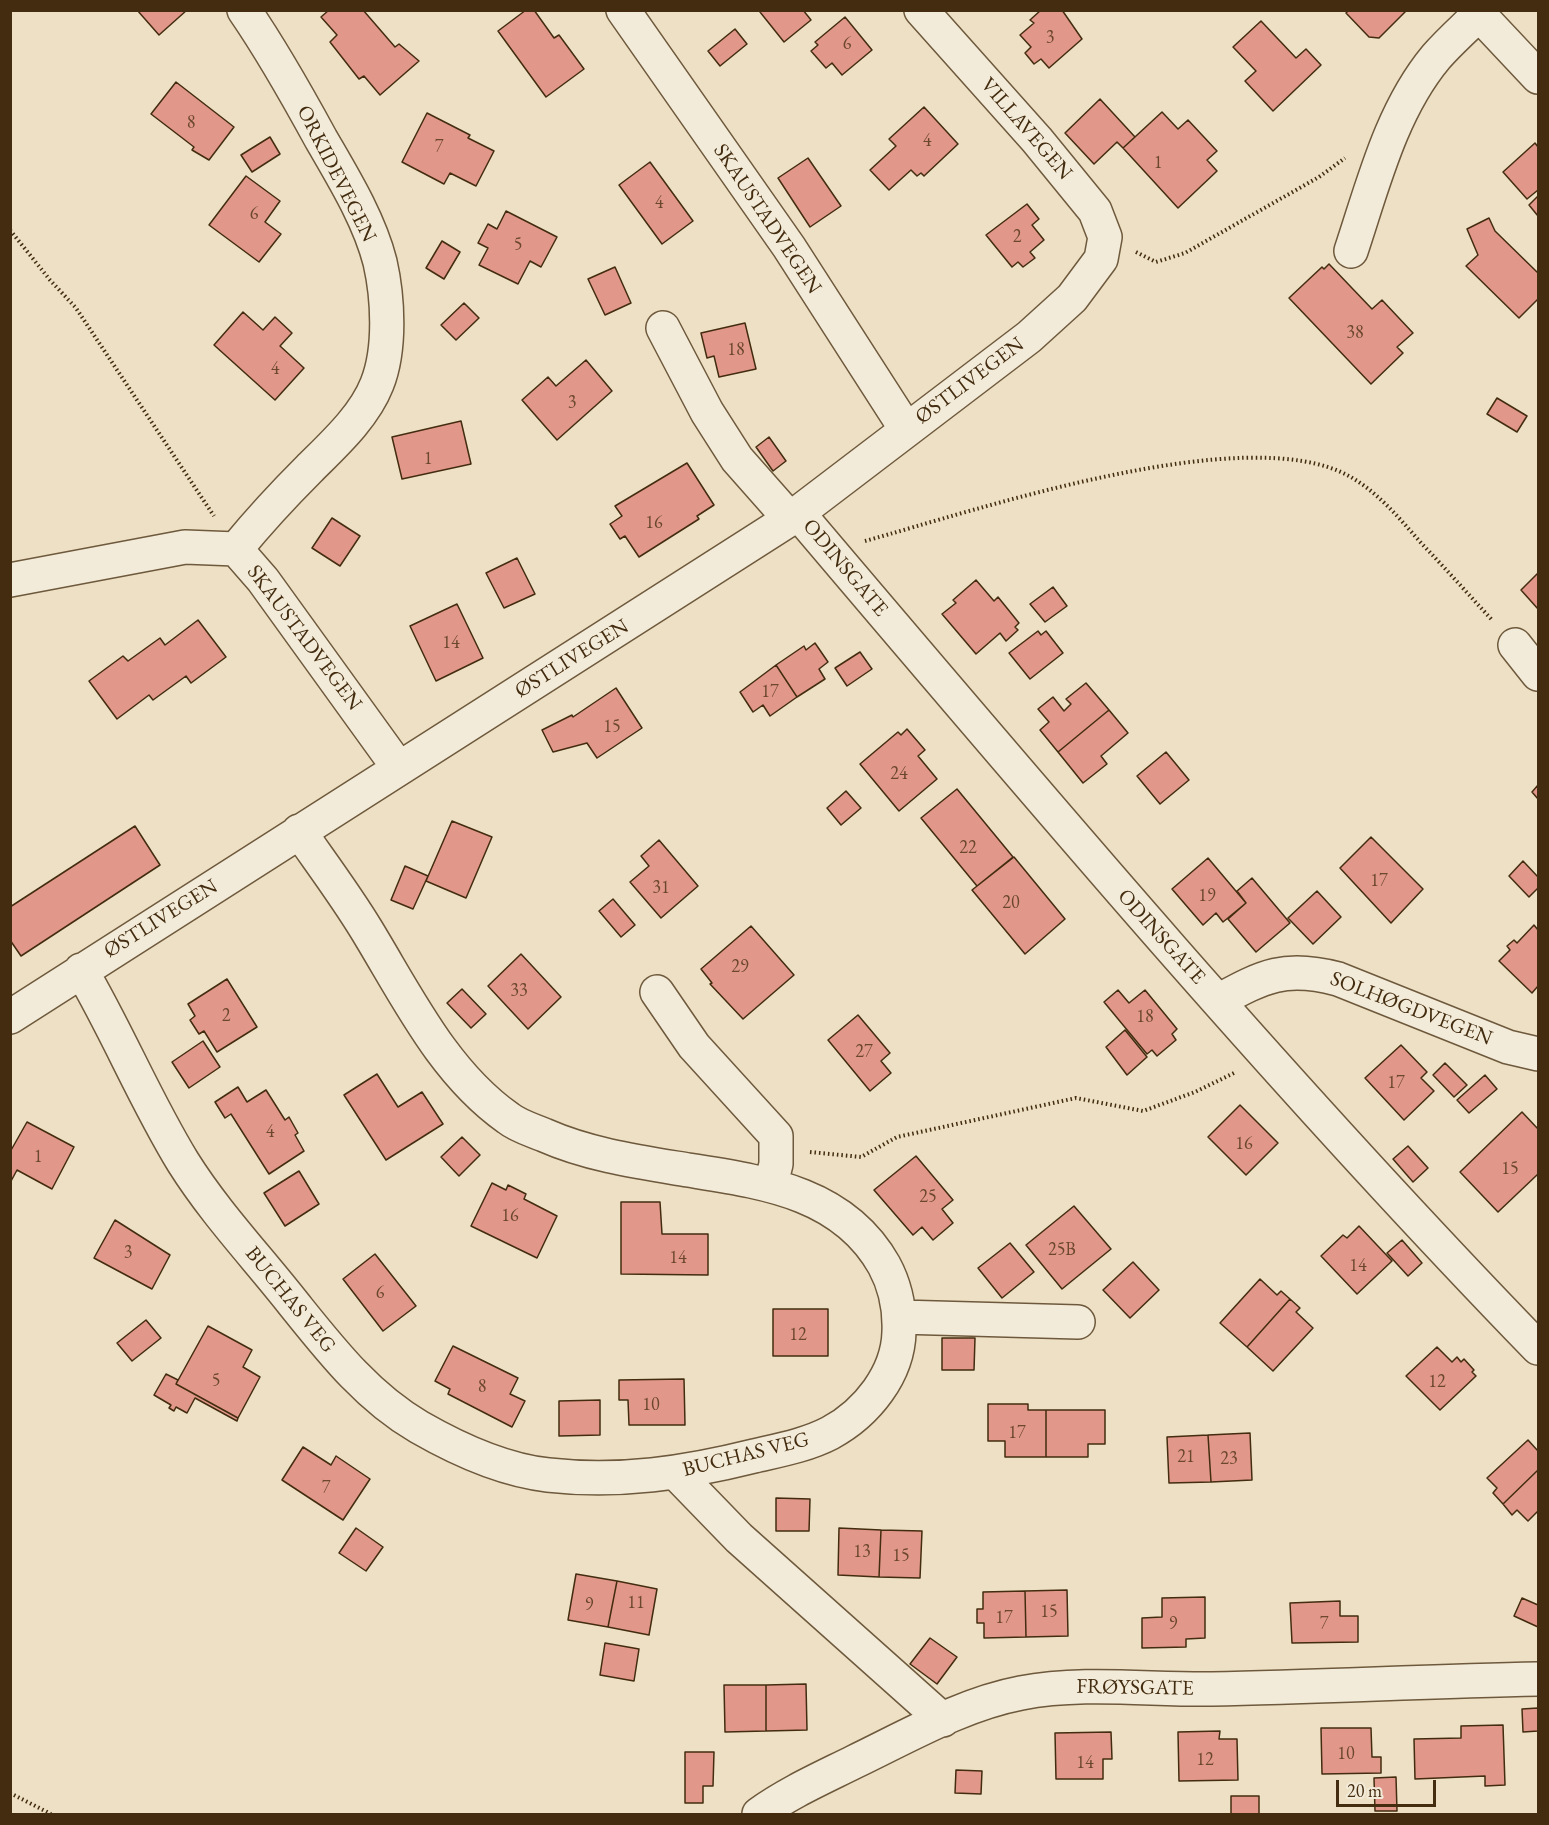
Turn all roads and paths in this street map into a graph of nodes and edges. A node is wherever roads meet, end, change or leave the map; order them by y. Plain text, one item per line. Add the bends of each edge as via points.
1 (244, 10) edge
2 (623, 10) edge
3 (921, 10) edge
4 (1477, 12) edge
5 (1539, 77) edge
6 (1349, 156) dead end
7 (10, 230) edge
8 (1103, 248) junction
9 (1352, 251) dead end
10 (663, 328) dead end
11 (906, 429) junction
12 (794, 516) junction
13 (236, 549) junction
14 (830, 551) junction
15 (14, 571) edge
16 (1515, 645) joint
17 (1539, 674) edge
18 (398, 767) junction
19 (299, 831) junction
20 (81, 970) junction
21 (657, 992) dead end
22 (1218, 1001) junction
23 (10, 1017) edge
24 (1539, 1054) edge
25 (1266, 1057) junction
26 (773, 1174) junction
27 (900, 1317) junction
28 (1078, 1322) dead end
29 (1539, 1348) edge
30 (676, 1473) junction
31 (1539, 1678) edge
32 (943, 1720) junction
33 (10, 1793) edge
34 (51, 1815) edge
35 (759, 1815) edge

1 - 13 street, ORKIDEVEGEN via 297,97 364,221 380,262 385,321 377,384 360,413
2 - 11 street, SKAUSTADVEGEN via 789,247
3 - 8 street, VILLAVEGEN via 1075,184 1095,211
4 - 5 street
4 - 9 street via 1436,57 1404,106
6 - 8 path via 1185,253 1156,262
7 - 13 path via 76,308
8 - 11 street, ØSTLIVEGEN via 1072,298 1051,319
10 - 12 street, ODINSGATE via 707,412 737,459
11 - 12 street, ØSTLIVEGEN
12 - 14 street, ODINSGATE
12 - 18 street, ØSTLIVEGEN
13 - 15 street, SKAUSTADVEGEN via 185,547
13 - 18 street, SKAUSTADVEGEN via 263,580
14 - 16 path via 1106,477 1214,458 1275,458 1319,465 1348,476 1386,504
14 - 22 street, ODINSGATE via 1136,911
16 - 17 street
18 - 19 street, ØSTLIVEGEN
19 - 20 street, ØSTLIVEGEN
19 - 26 street, BUCHAS VEG via 364,925 424,1027 479,1095 512,1122 562,1143 613,1157
20 - 23 street, ØSTLIVEGEN
20 - 30 street, BUCHAS VEG via 111,1022 146,1097 206,1196 350,1372 379,1399 416,1425 510,1468 587,1478
21 - 26 street via 694,1046 776,1136
22 - 24 street, SOLHØGDVEGEN via 1278,973 1311,972 1359,987 1508,1047
22 - 25 street, ODINSGATE
25 - 26 path via 1196,1092 1143,1111 1076,1098 897,1137 861,1157 806,1151
25 - 29 street, ODINSGATE
26 - 27 street, BUCHAS VEG via 838,1213 864,1236 884,1265 897,1295
27 - 28 street
27 - 30 street, BUCHAS VEG via 899,1350 887,1379 849,1421 829,1434 801,1444
30 - 32 street via 739,1538
31 - 32 street, FRØYSGATE via 1323,1687 1068,1687 1022,1692
32 - 35 street, FRØYSGATE via 799,1790
33 - 34 path

